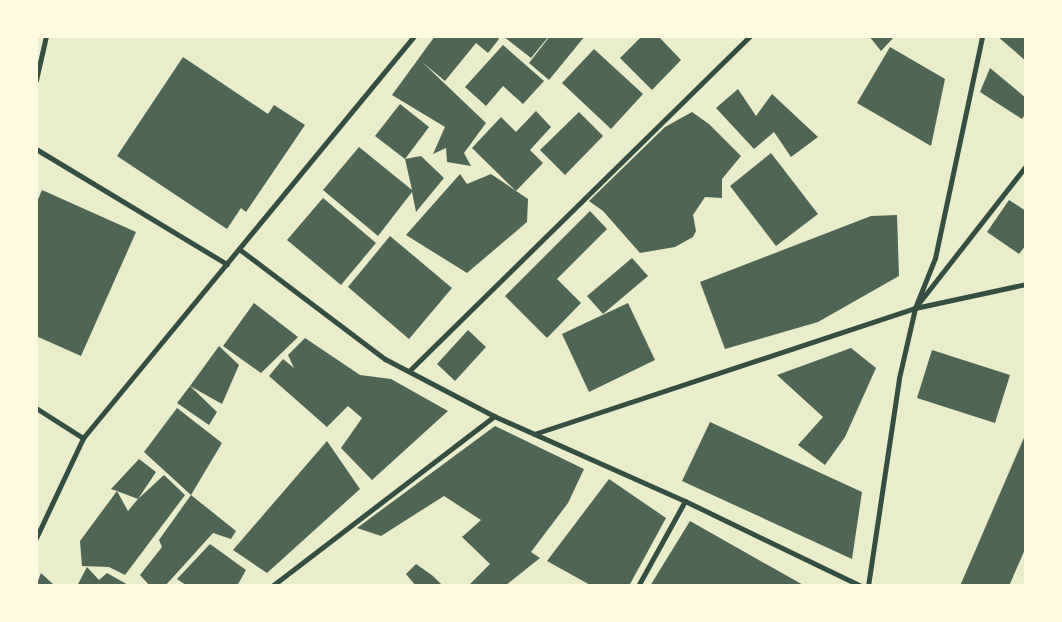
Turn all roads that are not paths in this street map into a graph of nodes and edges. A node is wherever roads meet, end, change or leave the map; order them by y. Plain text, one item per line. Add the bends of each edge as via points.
1 (46, 36) edge
2 (414, 36) edge
3 (750, 36) edge
4 (982, 36) edge
5 (36, 80) edge
6 (36, 149) edge
7 (1026, 166) edge
8 (239, 249) junction
9 (227, 264) junction
10 (1026, 284) edge
11 (915, 308) junction
12 (409, 371) junction
13 (36, 408) edge
14 (494, 416) junction
15 (534, 434) junction
16 (83, 438) junction
17 (685, 501) junction
18 (36, 538) edge
19 (272, 586) edge
20 (638, 586) edge
21 (861, 586) edge
22 (868, 586) edge

1 - 5 street
2 - 8 street
3 - 12 street
4 - 11 street via 935,258
6 - 9 street
7 - 11 street
8 - 9 street
8 - 12 street via 385,359
9 - 16 street
10 - 11 street
11 - 15 street
11 - 22 street via 899,378
12 - 14 street
13 - 16 street
14 - 15 street
14 - 19 street
15 - 17 street
16 - 18 street
17 - 20 street
17 - 21 street

